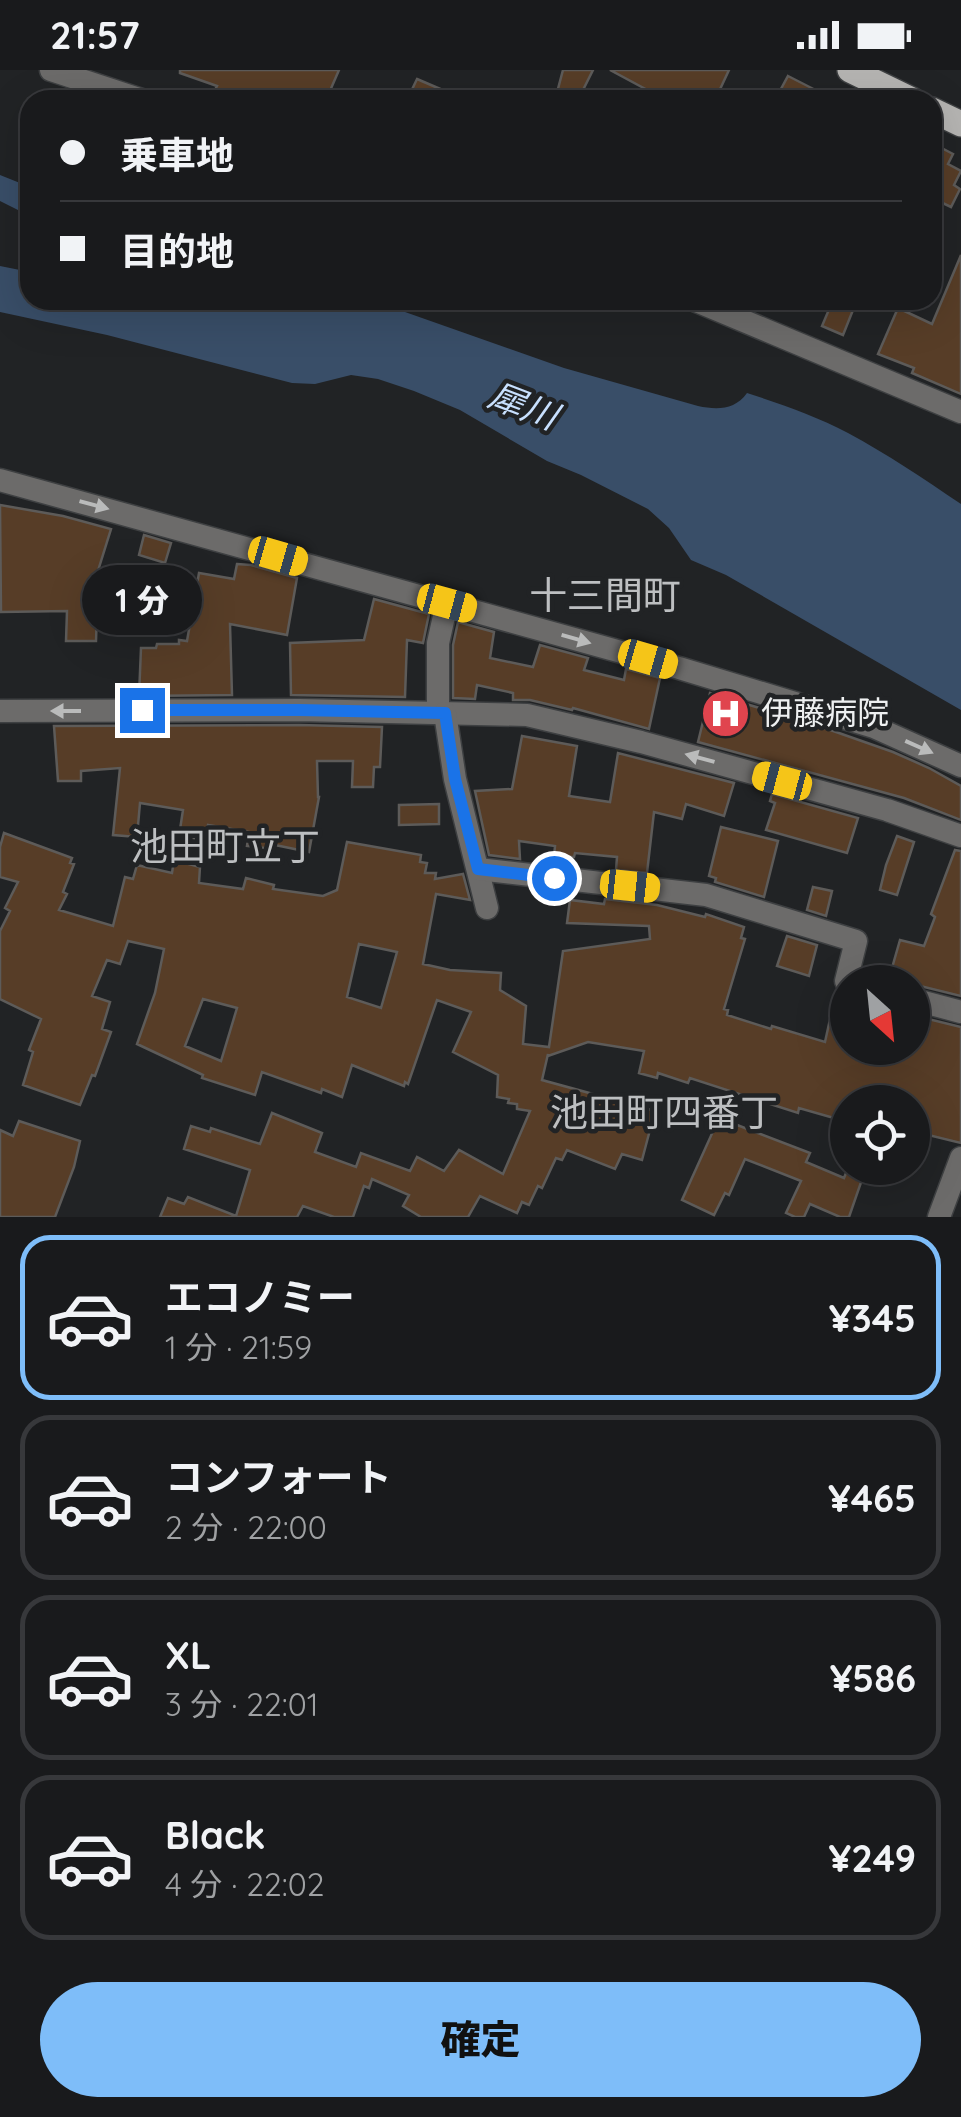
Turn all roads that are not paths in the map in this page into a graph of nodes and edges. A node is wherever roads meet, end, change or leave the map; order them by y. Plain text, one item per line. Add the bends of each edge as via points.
1 (51, 70) edge
2 (850, 70) edge
3 (112, 90) edge
4 (891, 90) edge
5 (718, 310) edge
6 (961, 412) edge
7 (0, 480) edge
8 (447, 603) junction
9 (0, 711) edge
10 (441, 713) junction
11 (961, 766) edge
12 (961, 836) edge
13 (478, 869) junction
14 (486, 908) dead end
15 (850, 965) edge
16 (930, 1004) edge
17 (961, 1012) edge
18 (961, 1158) edge
19 (939, 1217) edge

1 - 3 street
2 - 4 main road
5 - 6 street
7 -> 8 street
8 - 10 street via 438,643
8 -> 11 street via 874,727
10 -> 9 street
12 -> 10 street via 546,719
10 - 13 street
13 - 14 street
13 - 15 street via 706,894 856,942
16 - 17 street
18 - 19 street

